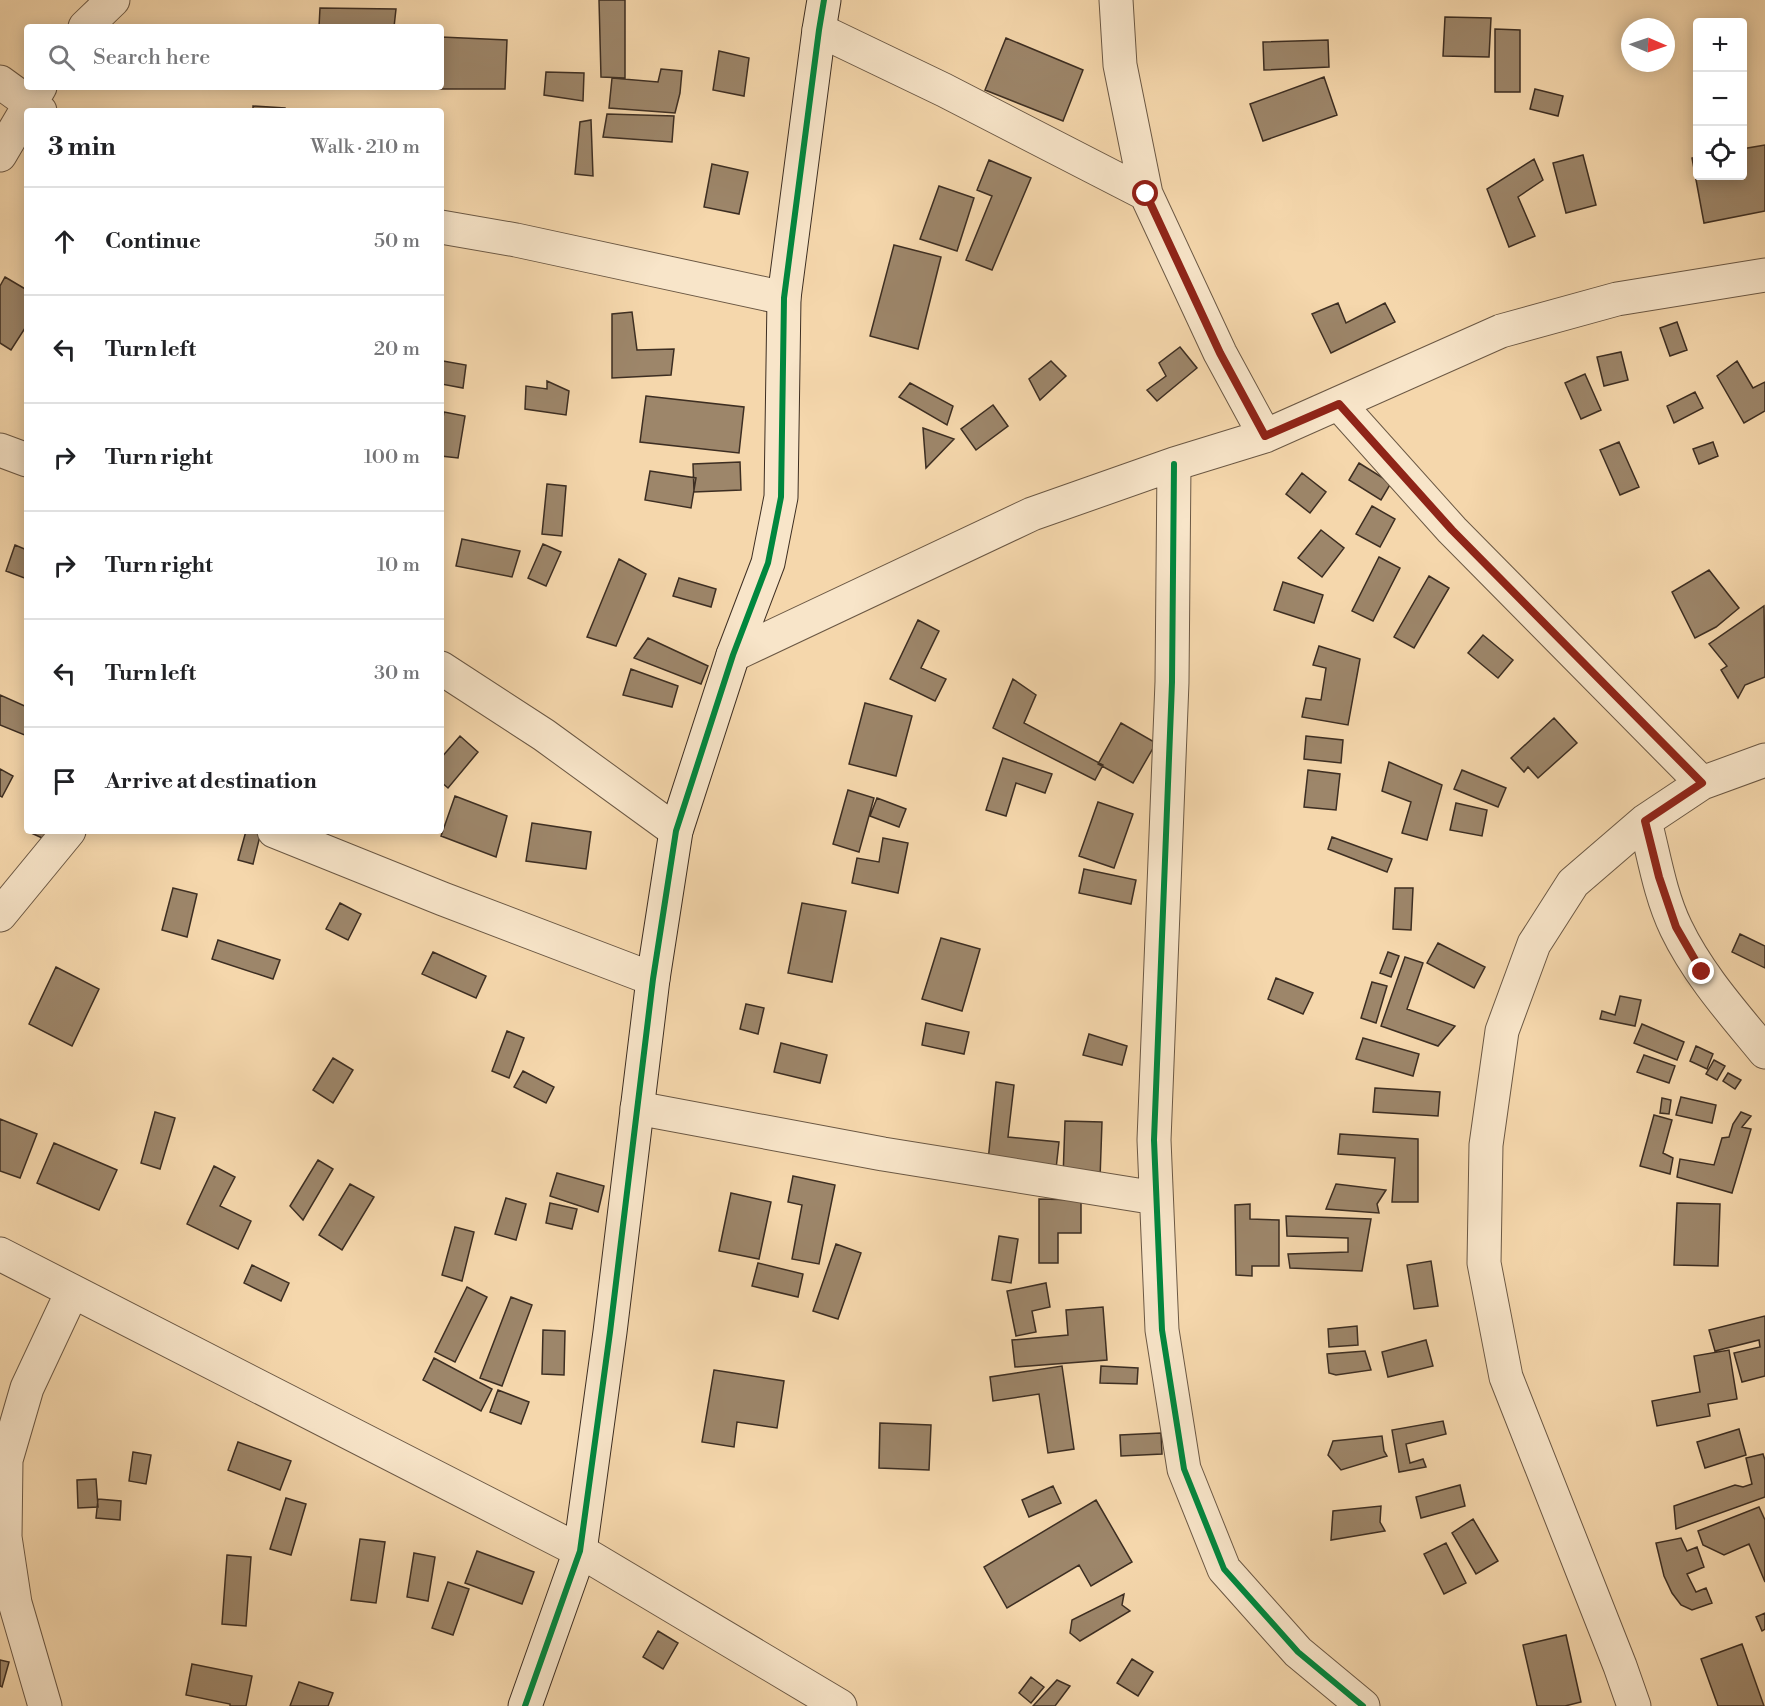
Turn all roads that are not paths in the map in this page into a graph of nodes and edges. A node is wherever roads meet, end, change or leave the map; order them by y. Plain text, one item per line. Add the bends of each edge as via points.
1 (113, 0) edge
2 (1116, 0) edge
3 (821, 15) edge
4 (88, 24) edge
5 (0, 81) edge
6 (36, 101) edge
7 (24, 119) edge
8 (0, 155) edge
9 (1146, 194) junction
10 (444, 228) edge
11 (1765, 275) edge
12 (784, 298) junction
13 (1339, 404) junction
14 (1265, 436) junction
15 (0, 450) edge
16 (24, 459) edge
17 (1174, 464) junction
18 (734, 655) junction
19 (444, 670) edge
20 (1765, 760) edge
21 (1702, 783) junction
22 (1645, 821) junction
23 (676, 831) junction
24 (67, 834) edge
25 (281, 834) edge
26 (0, 915) edge
27 (653, 979) junction
28 (1765, 1052) edge
29 (637, 1108) junction
30 (1156, 1198) junction
31 (0, 1254) edge
32 (72, 1292) junction
33 (3, 1460) edge
34 (580, 1551) junction
35 (45, 1706) edge
36 (525, 1706) edge
37 (840, 1706) edge
38 (1363, 1706) edge
39 (1634, 1706) edge

1 - 4 street
2 - 9 street via 1120,65
3 - 9 street via 944,90
3 - 12 street
5 - 6 street
7 - 8 street
9 - 14 street via 1220,353
10 - 12 street
11 - 13 street via 1617,299 1501,331
12 - 18 street via 781,497 768,563
13 - 14 street
13 - 21 street via 1452,530
14 - 17 street
15 - 16 street
17 - 18 street via 1032,514
17 - 30 street via 1172,682 1154,1140
18 - 23 street
19 - 23 street via 544,735
20 - 21 street
21 - 22 street
22 - 28 street via 1676,927 1702,972
22 - 39 street via 1573,883 1534,944 1502,1031 1486,1145 1484,1251 1506,1377
23 - 27 street
24 - 26 street
25 - 27 street
27 - 29 street
29 - 30 street via 883,1154
29 - 34 street
30 - 38 street via 1162,1330 1184,1469 1206,1525 1224,1569 1298,1652
31 - 32 street
32 - 33 street via 27,1388
32 - 34 street
33 - 35 street via 5,1537 15,1603
34 - 36 street
34 - 37 street

